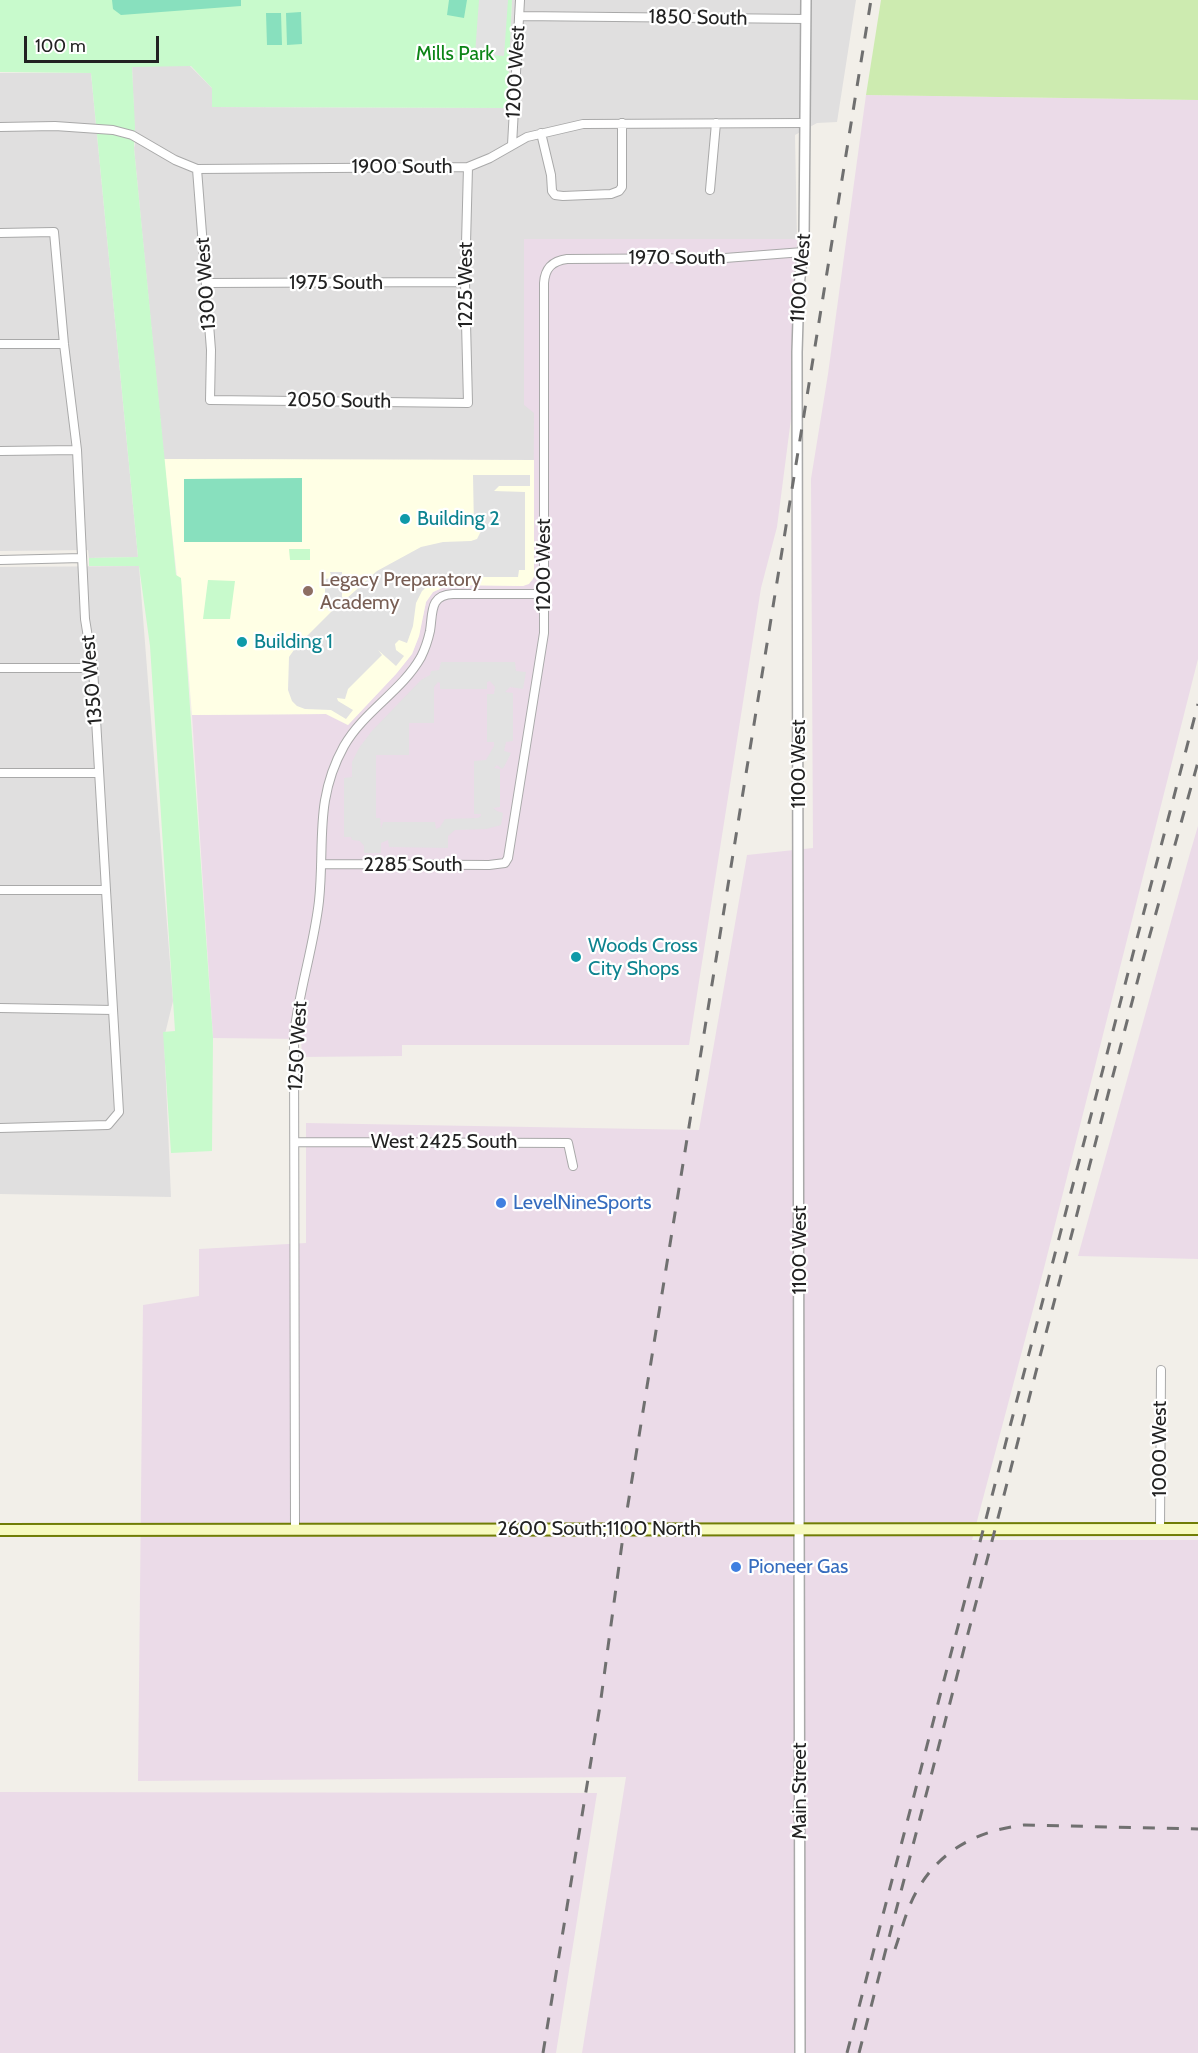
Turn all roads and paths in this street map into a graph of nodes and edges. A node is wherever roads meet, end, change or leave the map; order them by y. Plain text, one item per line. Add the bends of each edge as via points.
1 (520, 0) edge
2 (806, 0) edge
3 (519, 16) junction
4 (806, 19) junction
5 (622, 123) junction
6 (716, 123) junction
7 (805, 123) junction
8 (0, 127) edge
9 (541, 133) junction
10 (512, 145) junction
11 (468, 167) junction
12 (196, 169) junction
13 (710, 190) dead end
14 (0, 233) edge
15 (803, 252) junction
16 (551, 264) joint
17 (465, 282) junction
18 (207, 283) junction
19 (0, 344) edge
20 (64, 344) junction
21 (210, 400) joint
22 (468, 403) joint
23 (0, 450) edge
24 (76, 450) junction
25 (82, 558) junction
26 (0, 560) edge
27 (544, 594) junction
28 (0, 668) edge
29 (93, 668) junction
30 (0, 773) edge
31 (99, 773) junction
32 (505, 863) joint
33 (321, 864) junction
34 (0, 890) edge
35 (106, 890) junction
36 (0, 1008) edge
37 (113, 1010) junction
38 (0, 1128) edge
39 (295, 1142) junction
40 (573, 1166) dead end
41 (1161, 1370) dead end
42 (295, 1529) junction
43 (800, 1529) junction
44 (1160, 1529) junction
45 (1198, 1529) edge
46 (0, 1530) edge
47 (800, 2053) edge

1 - 3 street, 1200 West
2 - 4 street, 1100 West
3 - 4 street, 1850 South
3 - 10 street, 1200 West
4 - 7 street, 1100 West
5 - 6 street, 1900 South
5 - 9 street, 1900 South via 583,124
5 - 9 street via 621,190 611,194 555,195
6 - 7 street, 1900 South
6 - 13 street
7 - 15 street, 1100 West
8 - 12 street, 1900 South via 113,130 132,135
9 - 10 street, 1900 South
10 - 11 street, 1900 South
11 - 12 street, 1900 South
11 - 17 street, 1225 West
12 - 18 street, 1300 West
14 - 20 street, 1350 West via 54,232
15 - 16 street, 1970 South via 725,258 567,259
15 - 43 street, 1100 West via 797,352
16 - 27 street, 1200 West via 544,283
17 - 18 street, 1975 South
17 - 22 street, 1225 West
18 - 21 street, 1300 West
19 - 20 street
20 - 24 street, 1350 West
21 - 22 street, 2050 South
23 - 24 street
24 - 25 street, 1350 West
25 - 26 street
25 - 29 street, 1350 West via 85,619
27 - 32 street, 1200 West via 542,647 510,852
27 - 33 street, 1250 West via 453,594 437,600 428,641 416,664 360,723 334,767 322,812
28 - 29 street
29 - 31 street, 1350 West
30 - 31 street
31 - 35 street, 1350 West
32 - 33 street, 2285 South
33 - 39 street, 1250 West via 319,903 294,1035
34 - 35 street
35 - 37 street, 1350 West
36 - 37 street
37 - 38 street, 1350 West via 118,1112 108,1125
39 - 40 street, West 2425 South via 568,1143
39 - 42 street, 1250 West
41 - 44 street, 1000 West
42 - 43 main road, 2600 South;1100 North
42 - 46 main road, 2600 South;1100 North
43 - 44 main road, 2600 South;1100 North
43 - 47 street, Main Street
44 - 45 main road, 2600 South;1100 North

